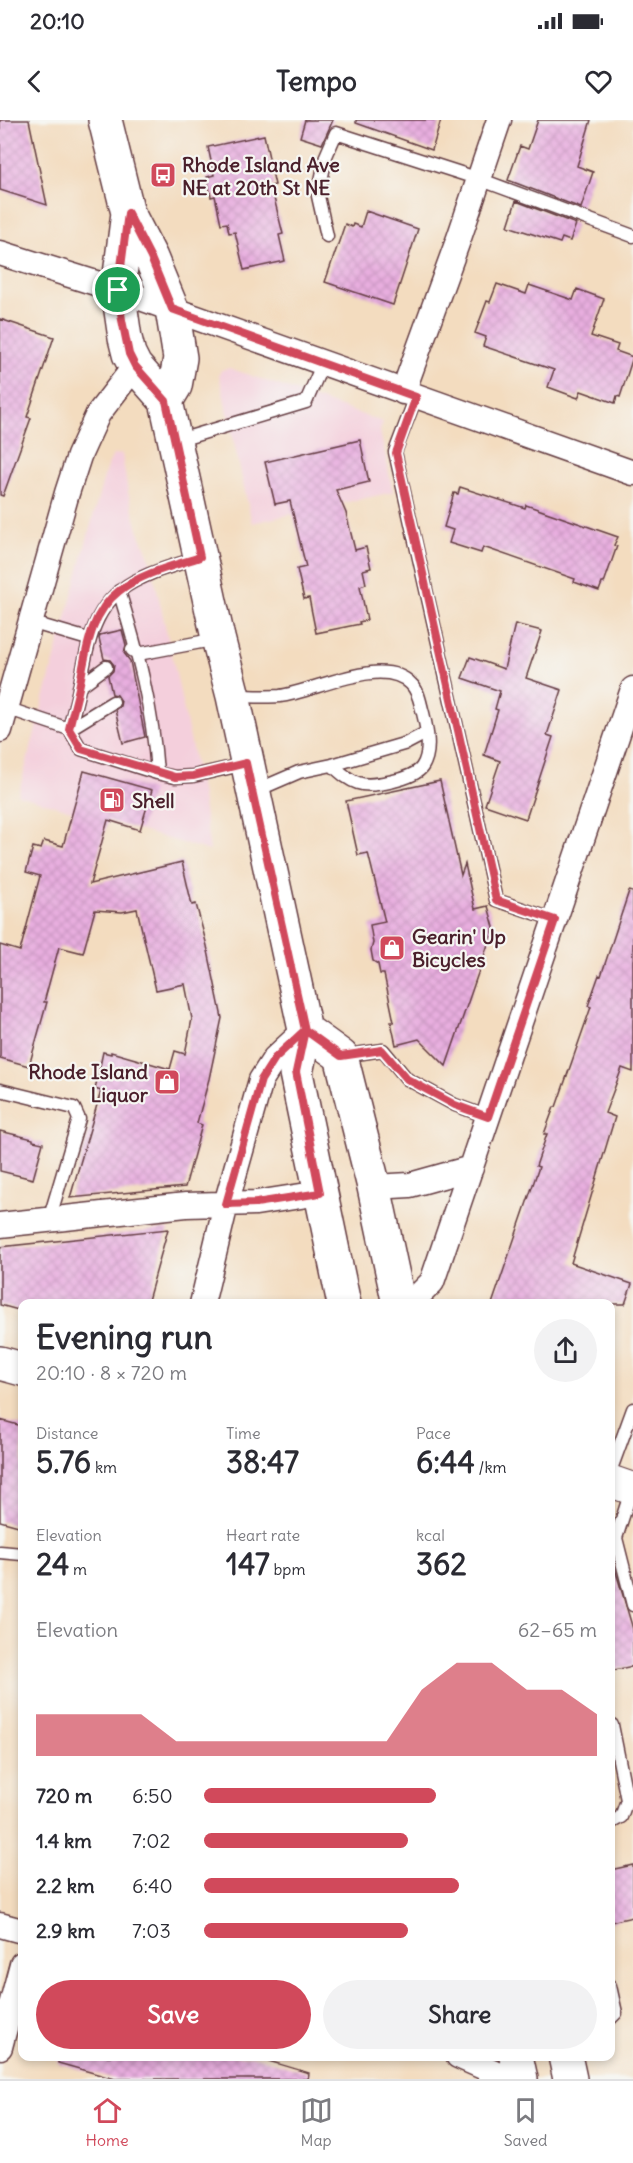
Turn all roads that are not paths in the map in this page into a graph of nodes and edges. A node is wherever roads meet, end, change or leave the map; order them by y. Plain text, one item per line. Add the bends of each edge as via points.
1 (105, 120) edge
2 (499, 120) edge
3 (479, 179) junction
4 (128, 213) junction
5 (327, 236) dead end
6 (633, 236) edge
7 (0, 253) edge
8 (118, 290) junction
9 (172, 309) junction
10 (323, 363) junction
11 (135, 366) junction
12 (409, 394) junction
13 (166, 401) junction
14 (176, 441) junction
15 (633, 473) edge
16 (200, 557) junction
17 (119, 591) junction
18 (30, 622) junction
19 (218, 638) junction
20 (88, 639) junction
21 (135, 652) junction
22 (106, 667) dead end
23 (136, 671) dead end
24 (79, 687) junction
25 (233, 696) junction
26 (632, 699) edge
27 (113, 702) dead end
28 (3, 719) edge
29 (69, 729) junction
30 (426, 733) junction
31 (332, 765) junction
32 (157, 773) junction
33 (250, 778) junction
34 (555, 920) junction
35 (305, 1030) junction
36 (341, 1056) junction
37 (0, 1090) edge
38 (488, 1117) junction
39 (471, 1168) junction
40 (374, 1187) junction
41 (320, 1193) junction
42 (226, 1204) junction
43 (49, 1220) junction
44 (0, 1225) edge
45 (203, 1299) edge
46 (343, 1299) edge
47 (398, 1299) edge
48 (415, 1299) edge
49 (0, 1363) edge
50 (18, 1368) edge
51 (633, 1409) edge
52 (621, 1483) edge
53 (0, 1552) edge
54 (18, 1554) edge
55 (633, 1605) edge
56 (615, 1740) edge
57 (615, 1820) edge
58 (0, 1925) edge
59 (18, 1929) edge
60 (18, 1979) edge
61 (0, 2047) edge
62 (479, 2061) edge
63 (566, 2061) edge
64 (495, 2065) edge
65 (510, 2079) edge
66 (521, 2079) edge
67 (570, 2079) edge

1 - 4 main road
2 - 3 street
3 - 5 lane via 336,133 326,156 318,195
3 - 6 lane
3 - 12 street
4 - 8 main road
4 - 9 main road
7 - 8 street
8 - 9 street
8 - 11 main road via 125,338
9 - 10 street
9 - 13 main road via 180,358 175,386
10 - 12 street
10 - 14 lane via 306,402
11 - 13 main road
11 - 18 street via 99,414 79,456
12 - 15 street
12 - 34 lane via 396,453 496,900
13 - 14 main road
14 - 16 main road
16 - 17 lane via 141,578
16 - 19 main road
17 - 20 lane via 100,613
17 - 21 lane
18 - 20 lane
18 - 28 street
19 - 21 lane
19 - 25 main road
20 - 24 lane
21 - 23 lane
21 - 32 lane via 155,741
22 - 24 lane
24 - 29 lane
25 - 30 lane via 282,696 380,672 411,682 418,694
25 - 33 main road
26 - 34 street
27 - 29 lane
28 - 29 lane
29 - 32 lane via 81,749
30 - 31 lane via 407,743
30 - 31 lane via 427,756 422,768 408,777 359,784
31 - 33 lane
32 - 33 lane via 175,777
33 - 35 main road
34 - 38 street
35 - 36 main road
35 - 41 main road via 296,1072
35 - 42 street via 275,1058 261,1080
36 - 38 lane via 382,1050 407,1079 455,1105
36 - 40 main road
37 - 43 lane via 74,1108 79,1119
38 - 39 street
39 - 40 street via 410,1185
39 - 48 street via 432,1282
40 - 47 main road
41 - 42 street
41 - 46 main road
42 - 43 street
42 - 45 street
43 - 44 street
49 - 50 main road
51 - 52 lane
52 - 55 lane via 616,1538
53 - 54 lane
56 - 57 lane via 627,1800 621,1817
58 - 59 street
60 - 61 street
62 - 64 street
63 - 67 main road
64 - 65 street
64 - 66 main road

